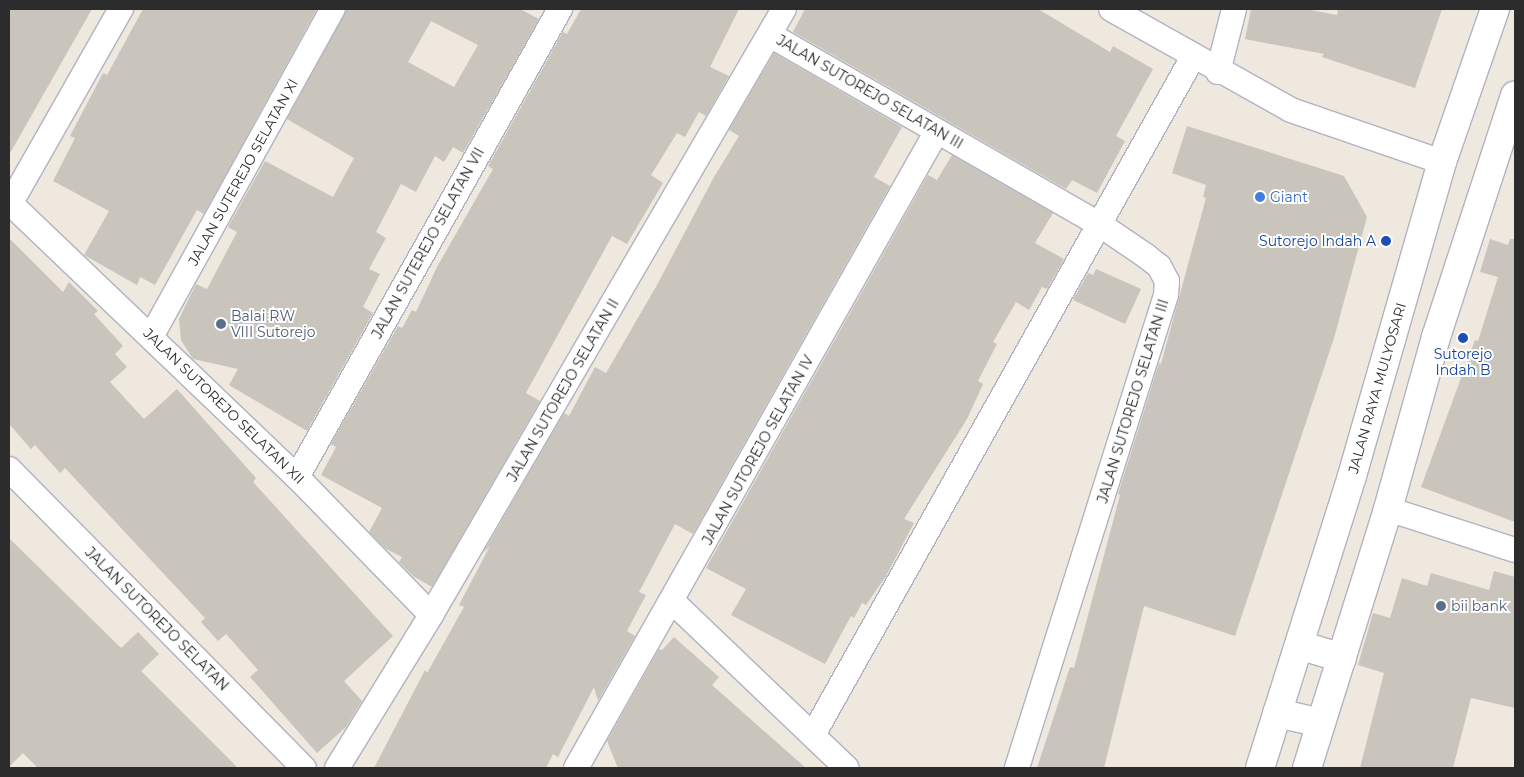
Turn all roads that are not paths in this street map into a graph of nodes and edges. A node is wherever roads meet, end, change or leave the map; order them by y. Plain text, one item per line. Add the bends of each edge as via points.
1 (121, 9) edge
2 (333, 9) edge
3 (560, 9) edge
4 (784, 9) edge
5 (1111, 9) edge
6 (1234, 9) edge
7 (1495, 9) edge
8 (770, 35) junction
9 (1193, 58) junction
10 (1218, 72) junction
11 (1515, 96) edge
12 (937, 131) junction
13 (1442, 162) junction
14 (10, 204) edge
15 (1098, 224) junction
16 (152, 335) junction
17 (9, 469) edge
18 (297, 476) junction
19 (1388, 509) junction
20 (1515, 550) edge
21 (672, 602) junction
22 (431, 615) junction
23 (1299, 645) junction
24 (1342, 658) junction
25 (1277, 713) junction
26 (1321, 723) junction
27 (813, 735) junction
28 (304, 768) edge
29 (337, 768) edge
30 (576, 768) edge
31 (847, 768) edge
32 (1017, 768) edge
33 (1260, 768) edge
34 (1307, 768) edge

1 - 14 street
2 - 16 street, JALAN SUTEREJO SELATAN XI
3 - 18 street, JALAN SUTEREJO SELATAN VII
4 - 8 street, JALAN SUTOREJO SELATAN II
5 - 9 street
6 - 10 street
7 - 13 main road, JALAN RAYA MULYOSARI
8 - 12 street, JALAN SUTOREJO SELATAN III
8 - 22 street, JALAN SUTOREJO SELATAN II
9 - 10 street
9 - 15 street
10 - 13 street via 1292,110
11 - 19 main road via 1436,337
12 - 15 street, JALAN SUTOREJO SELATAN III
12 - 21 street, JALAN SUTOREJO SELATAN IV
13 - 23 main road, JALAN RAYA MULYOSARI via 1352,476
14 - 16 street, JALAN SUTOREJO SELATAN XII
15 - 27 street
15 - 32 street, JALAN SUTOREJO SELATAN III via 1159,266 1168,288
16 - 18 street, JALAN SUTOREJO SELATAN XII
17 - 28 street, JALAN SUTOREJO SELATAN
18 - 22 street, JALAN SUTOREJO SELATAN XII
19 - 20 street
19 - 24 main road
21 - 27 street
21 - 30 street, JALAN SUTOREJO SELATAN IV
22 - 29 street, JALAN SUTOREJO SELATAN II
23 - 24 main road
23 - 25 main road, JALAN RAYA MULYOSARI
24 - 26 main road
25 - 26 main road
25 - 33 main road, JALAN RAYA MULYOSARI
26 - 34 main road
27 - 31 street

